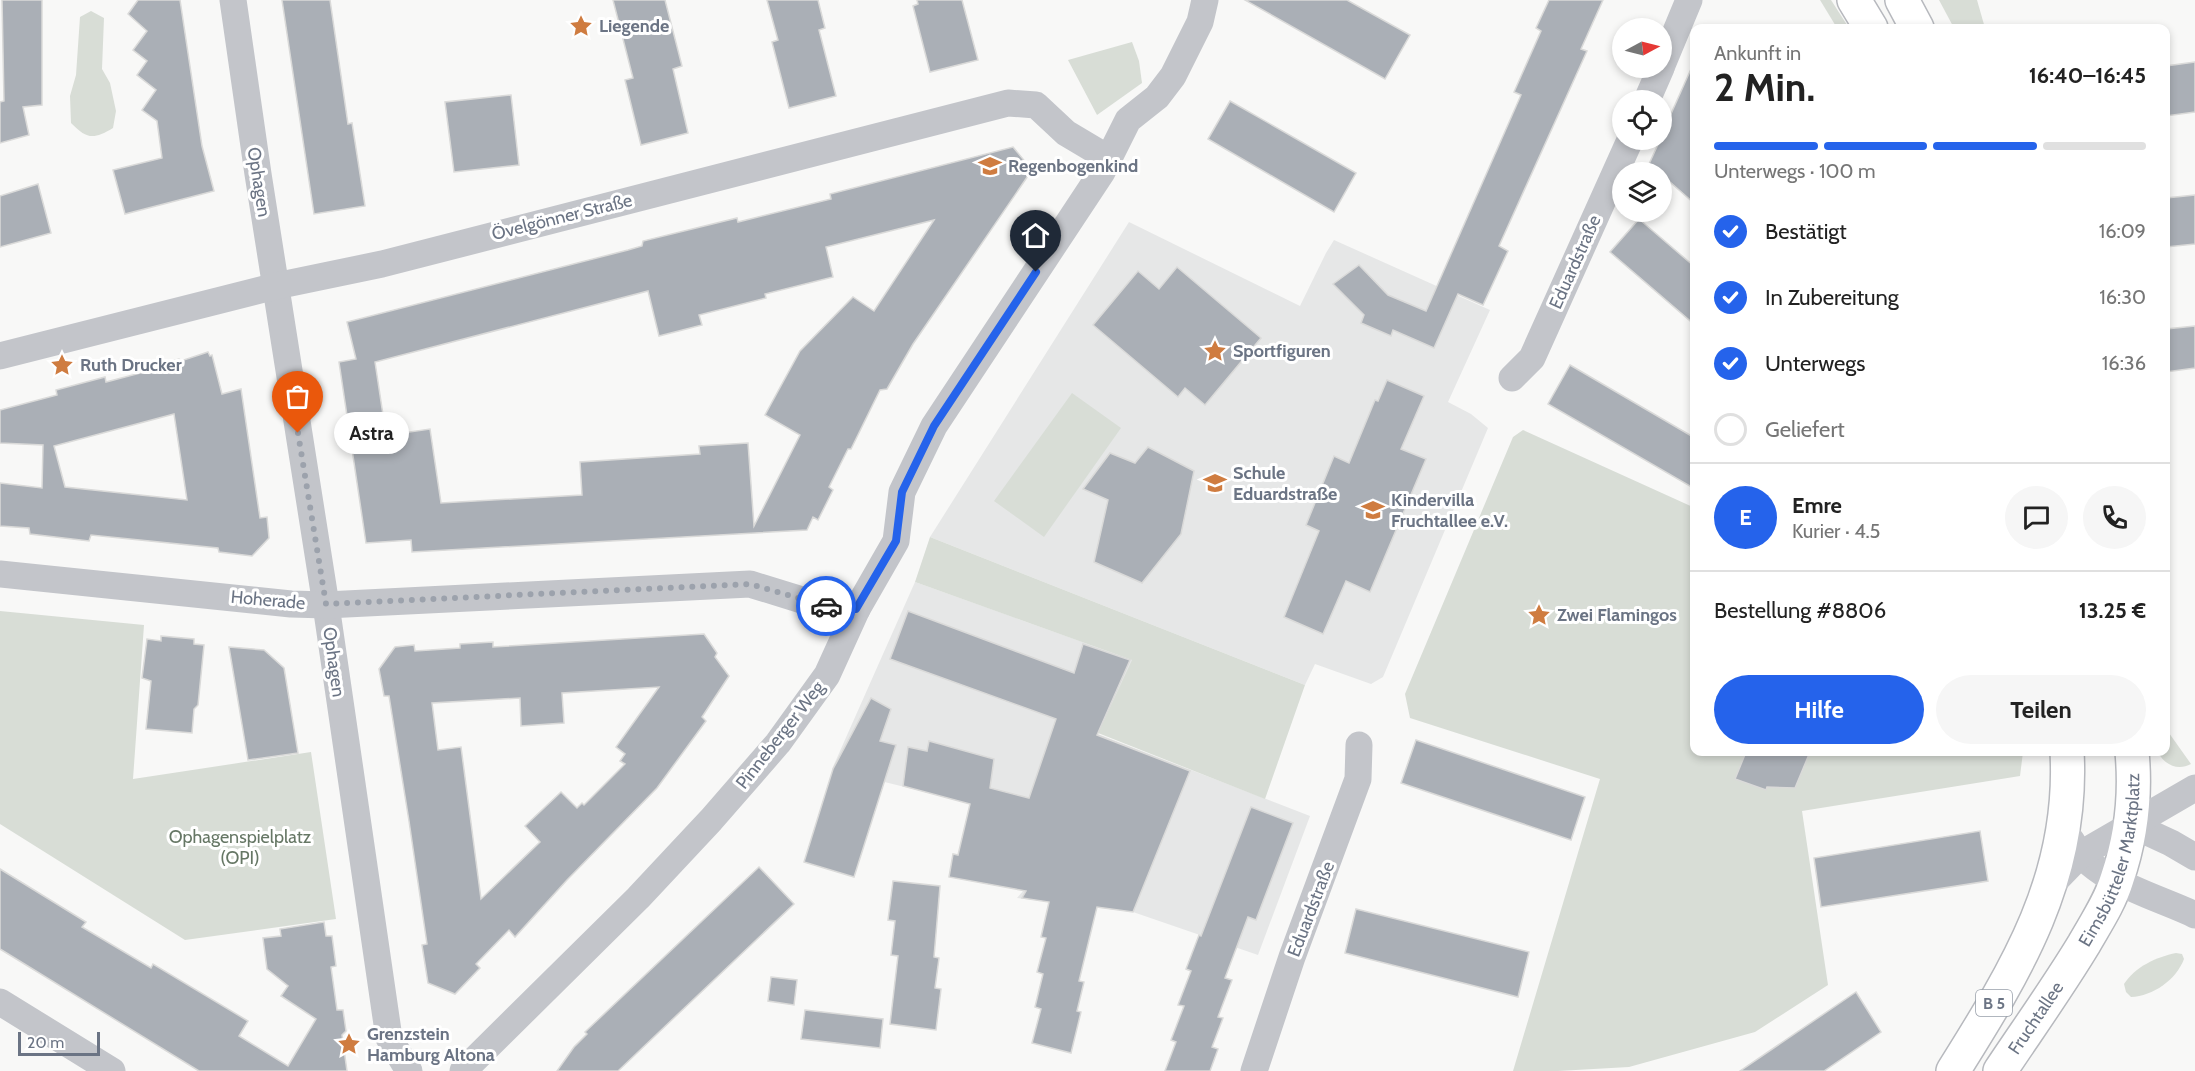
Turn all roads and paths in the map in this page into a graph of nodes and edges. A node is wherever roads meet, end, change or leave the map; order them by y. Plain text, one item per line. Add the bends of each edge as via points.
1 (233, 0) edge
2 (1205, 0) edge
3 (1689, 0) edge
4 (1854, 0) edge
5 (1902, 0) edge
6 (1869, 24) edge
7 (1915, 24) edge
8 (1672, 40) edge
9 (1626, 150) edge
10 (1108, 158) junction
11 (276, 286) junction
12 (0, 357) edge
13 (1512, 378) dead end
14 (0, 574) edge
15 (326, 604) junction
16 (856, 609) junction
17 (1359, 745) dead end
18 (2067, 756) edge
19 (2132, 756) edge
20 (2195, 788) edge
21 (2130, 824) junction
22 (2065, 825) junction
23 (2081, 854) junction
24 (2195, 857) edge
25 (2117, 880) junction
26 (2050, 886) junction
27 (2195, 915) edge
28 (2072, 963) joint
29 (0, 1002) edge
30 (112, 1071) edge
31 (409, 1071) edge
32 (463, 1071) edge
33 (1254, 1071) edge
34 (1953, 1071) edge
35 (2000, 1071) edge

1 - 11 street, Ophagen
2 - 10 street, Pinneberger Weg via 1200,22 1173,76 1157,97 1128,120
3 - 8 street
4 - 6 main road
5 - 7 main road
9 - 13 street, Eduardstraße via 1532,358
10 - 11 street, Övelgönner Straße via 1066,133 1036,105 1008,103 382,264
10 - 16 street, Pinneberger Weg via 934,426 902,492 896,541
11 - 12 street, Övelgönner Straße
11 - 15 street, Ophagen
14 - 15 street, Hoherade via 291,604
15 - 16 street, Hoherade via 750,584 818,605
15 - 31 street, Ophagen via 389,1038
16 - 32 street, Pinneberger Weg via 827,675 778,743 638,898
17 - 33 street, Eduardstraße via 1358,779
18 - 22 main road, B 5
19 - 21 main road, Eimsbütteler Marktplatz / B 5
20 - 21 street
21 - 23 street
21 - 24 street
21 - 25 main road, Eimsbütteler Marktplatz / B 5
22 - 23 street
22 - 26 main road, B 5
23 - 25 street via 2098,870
23 - 26 street
25 - 27 street
25 - 28 main road, Eimsbütteler Marktplatz / B 5
26 - 34 main road, B 5 via 2032,933
28 - 35 main road, Fruchtallee / B 5
29 - 30 street

